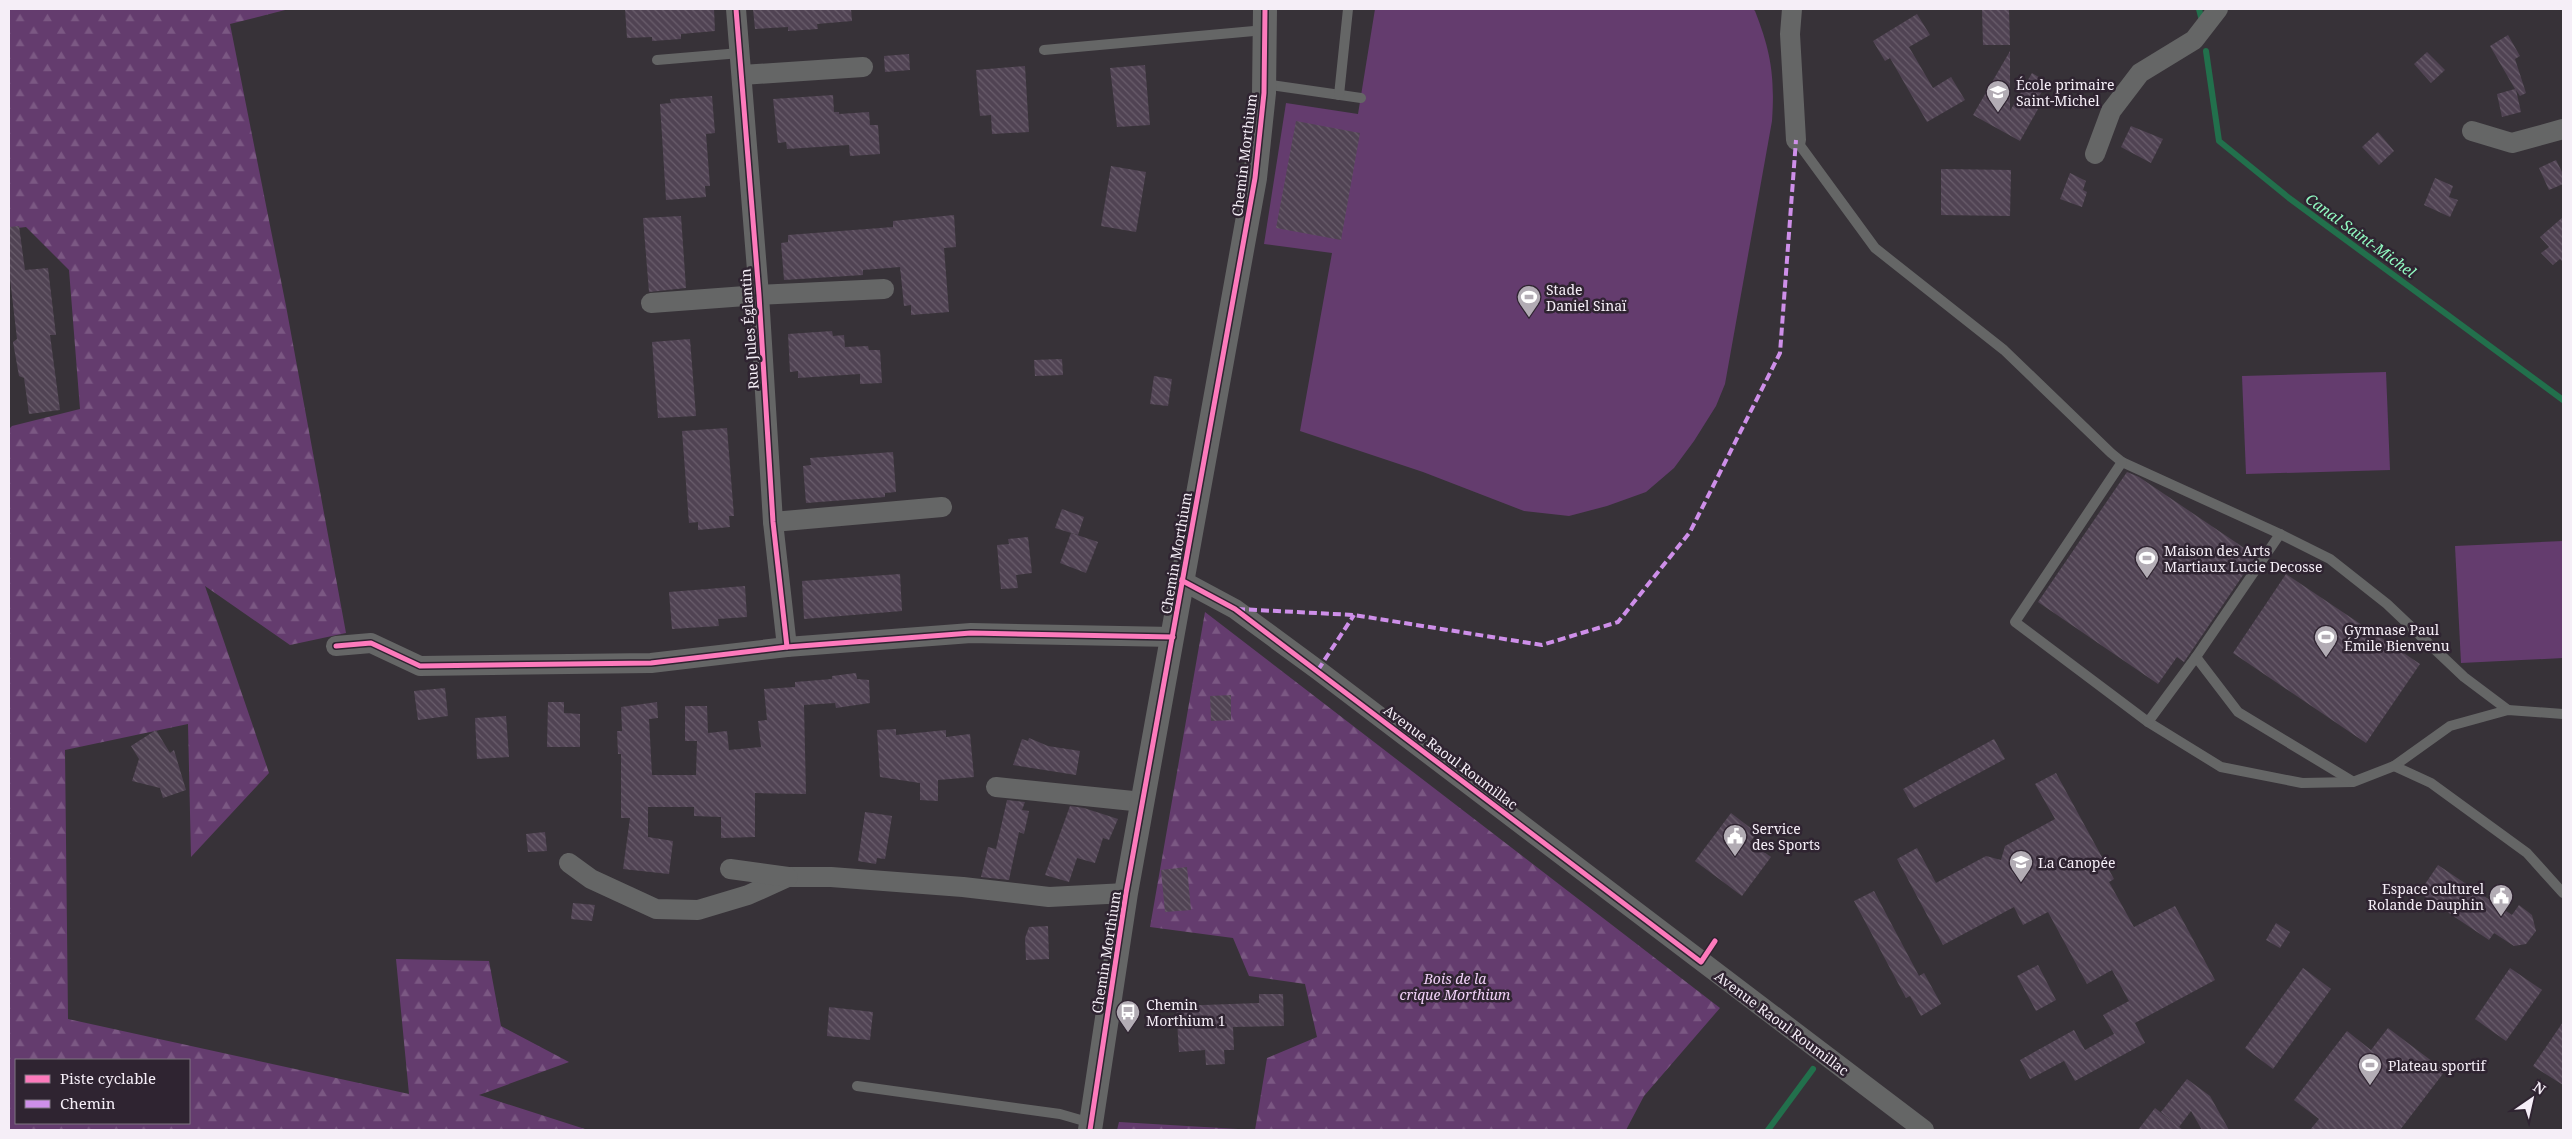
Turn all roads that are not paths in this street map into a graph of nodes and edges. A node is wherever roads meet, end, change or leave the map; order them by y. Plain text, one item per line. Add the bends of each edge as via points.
1 (736, 9) edge
2 (1348, 9) edge
3 (1792, 9) edge
4 (2218, 9) edge
5 (1265, 19) edge
6 (1044, 50) dead end
7 (740, 53) junction
8 (657, 60) dead end
9 (862, 67) dead end
10 (742, 74) junction
11 (1264, 84) junction
12 (1339, 95) junction
13 (1361, 98) dead end
14 (2563, 129) edge
15 (2472, 131) dead end
16 (1796, 140) joint
17 (2095, 154) dead end
18 (884, 289) dead end
19 (759, 295) junction
20 (651, 303) dead end
21 (2122, 462) junction
22 (942, 507) dead end
23 (773, 522) junction
24 (2280, 534) junction
25 (1181, 580) junction
26 (1173, 637) junction
27 (336, 646) dead end
28 (787, 647) junction
29 (2196, 657) junction
30 (2508, 710) junction
31 (2563, 714) edge
32 (2148, 722) junction
33 (2394, 766) junction
34 (2353, 782) junction
35 (996, 787) dead end
36 (1143, 802) junction
37 (569, 863) dead end
38 (730, 869) dead end
39 (788, 877) junction
40 (1126, 892) junction
41 (2563, 893) edge
42 (857, 1086) dead end
43 (1091, 1126) edge
44 (1924, 1130) edge

1 - 7 street, Rue Jules Églantin
2 - 12 lane
3 - 16 street via 1790,34
4 - 17 street via 2194,40 2140,73 2111,110
5 - 6 lane
5 - 11 street, Chemin Morthium
7 - 8 lane
7 - 10 street, Rue Jules Églantin
9 - 10 street
10 - 19 street, Rue Jules Églantin
11 - 12 lane
11 - 25 street, Chemin Morthium via 1255,178
12 - 13 lane
14 - 15 street via 2512,143
16 - 21 lane via 1875,248 2004,350
18 - 19 street
19 - 20 street
19 - 23 street, Rue Jules Églantin
21 - 24 lane
21 - 32 lane via 2015,622
22 - 23 street
23 - 28 street, Rue Jules Églantin
24 - 29 lane
24 - 30 lane via 2330,559 2387,604 2464,678
25 - 26 street, Chemin Morthium
25 - 44 street, Avenue Raoul Roumillac via 1234,609 1318,670
26 - 28 street via 972,633
26 - 36 street, Chemin Morthium
27 - 28 street via 371,643 420,666 650,662
29 - 32 lane
29 - 34 lane via 2238,712
30 - 31 lane
30 - 33 lane via 2450,726
32 - 34 lane via 2220,767 2302,783
33 - 34 lane
33 - 41 lane via 2431,782 2527,853
35 - 36 street
36 - 40 street, Chemin Morthium
37 - 39 street via 591,879 656,909 698,910 748,895
38 - 39 street
39 - 40 street via 963,887 1049,897
40 - 43 street, Chemin Morthium
42 - 43 lane via 1060,1114

